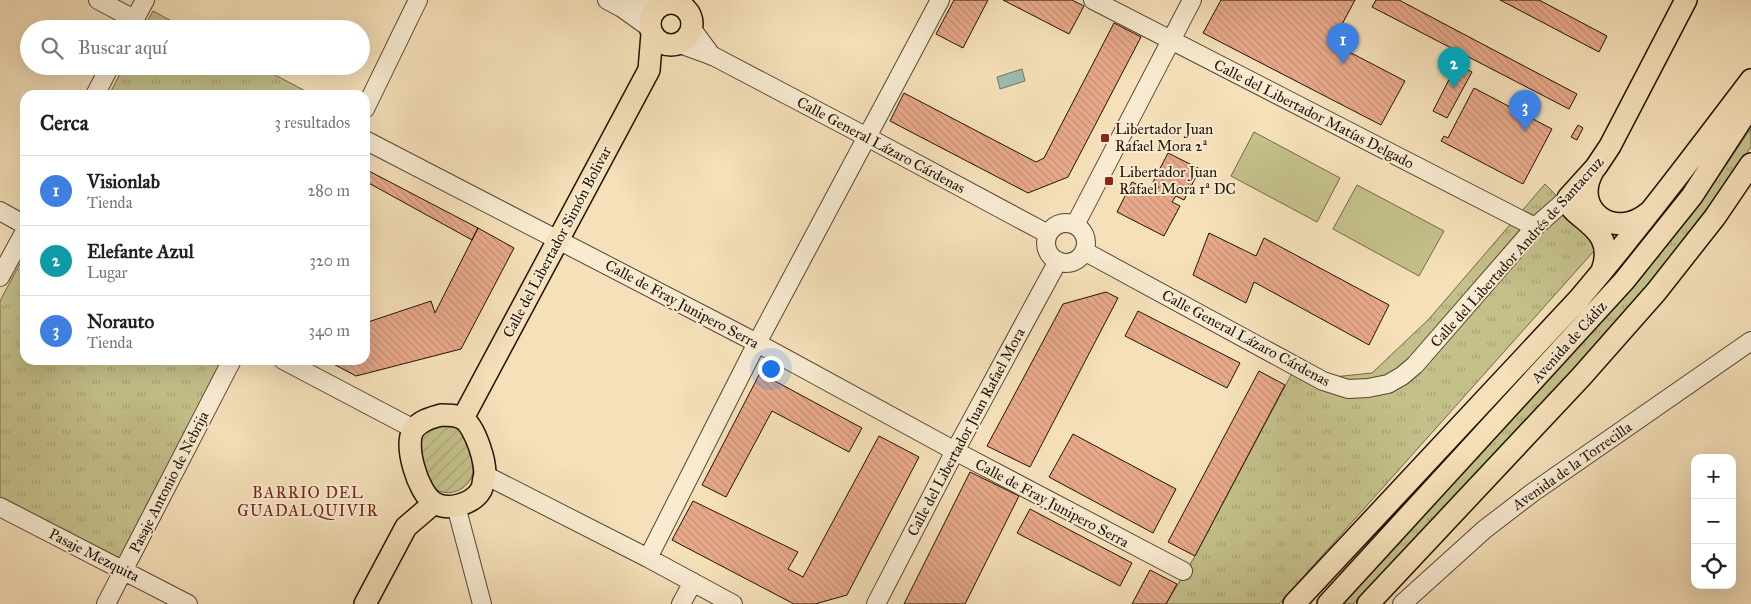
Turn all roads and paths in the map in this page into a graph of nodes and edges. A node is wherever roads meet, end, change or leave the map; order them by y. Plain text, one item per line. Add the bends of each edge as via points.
1 (98, 0) edge
2 (144, 0) edge
3 (418, 0) edge
4 (940, 0) edge
5 (1093, 0) edge
6 (1192, 0) edge
7 (1686, 0) edge
8 (614, 4) edge
9 (660, 15) edge
10 (126, 20) edge
11 (134, 20) edge
12 (686, 27) edge
13 (1171, 40) junction
14 (651, 65) junction
15 (105, 75) edge
16 (1751, 80) edge
17 (98, 90) edge
18 (370, 99) edge
19 (1751, 105) edge
20 (867, 136) junction
21 (370, 143) edge
22 (1751, 164) edge
23 (1596, 167) junction
24 (1569, 197) junction
25 (1656, 206) junction
26 (0, 211) edge
27 (1586, 213) junction
28 (20, 221) edge
29 (1075, 225) junction
30 (1531, 233) junction
31 (1048, 234) junction
32 (20, 240) edge
33 (559, 240) junction
34 (1084, 251) junction
35 (1058, 261) junction
36 (1602, 271) junction
37 (0, 277) edge
38 (1751, 341) edge
39 (757, 343) junction
40 (229, 365) edge
41 (292, 365) edge
42 (1388, 384) joint
43 (462, 418) junction
44 (414, 429) junction
45 (955, 451) junction
46 (485, 475) junction
47 (1414, 476) junction
48 (434, 503) junction
49 (0, 506) edge
50 (456, 506) junction
51 (648, 558) junction
52 (1367, 563) junction
53 (124, 571) junction
54 (1182, 572) dead end
55 (693, 582) junction
56 (106, 604) edge
57 (188, 604) edge
58 (366, 604) edge
59 (482, 604) edge
60 (682, 604) edge
61 (733, 604) edge
62 (876, 604) edge
63 (1294, 604) edge
64 (1328, 604) edge
65 (1368, 604) edge
66 (1402, 604) edge

1 - 10 street
2 - 11 street
3 - 18 street
4 - 20 street
5 - 13 street, Calle del Libertador Matías Delgado
6 - 13 street
7 - 23 main road, Calle del Libertador Andrés de Santacruz
8 - 9 street
9 - 12 main road via 681,5
9 - 12 main road via 661,43
9 - 14 main road, Calle del Libertador Simón Bolivar
12 - 14 main road, Calle del Libertador Simón Bolivar
12 - 20 street, Calle General Lázaro Cárdenas via 713,56
13 - 29 street
13 - 30 street, Calle del Libertador Matías Delgado
14 - 33 main road, Calle del Libertador Simón Bolivar
15 - 17 street
16 - 25 main road, Avenida de Cádiz
19 - 52 main road, Avenida de Cádiz via 1692,196 1624,281
20 - 31 street, Calle General Lázaro Cárdenas
20 - 39 street
21 - 33 street, Calle de Fray Junipero Serra
22 - 65 main road, Avenida de Cádiz via 1715,217 1656,292 1581,377
23 - 24 main road, Calle del Libertador Andrés de Santacruz
23 - 27 main road via 1589,181
24 - 27 main road via 1578,194
24 - 30 street, Calle del Libertador Andrés de Santacruz
25 - 27 main road via 1635,221 1624,224 1614,224
25 - 36 main road, Avenida de Cádiz
26 - 28 street
27 - 30 street via 1561,216
27 - 36 main road via 1604,245 1606,256
29 - 31 street via 1062,223
29 - 34 street via 1086,239
30 - 42 street, Calle del Libertador Andrés de Santacruz via 1415,365
31 - 35 street via 1049,252
32 - 37 street
33 - 39 street, Calle de Fray Junipero Serra
33 - 43 main road, Calle del Libertador Simón Bolivar
34 - 35 street via 1076,260
34 - 42 street, Calle General Lázaro Cárdenas via 1323,381 1348,388
35 - 45 street, Calle del Libertador Juan Rafael Mora
36 - 47 main road, Avenida de Cádiz
38 - 66 street, Avenida de la Torrecilla via 1532,492 1485,529
39 - 45 street, Calle de Fray Junipero Serra
39 - 51 street
40 - 53 street, Pasaje Antonio de Nebrija
41 - 44 street
43 - 44 main road via 441,415 426,419
43 - 46 main road via 474,432
44 - 48 main road via 410,440 411,454 420,484
45 - 54 street, Calle de Fray Junipero Serra
45 - 62 street, Calle del Libertador Juan Rafael Mora
46 - 50 main road via 481,490 470,501
46 - 51 street
47 - 52 main road, Avenida de Cádiz via 1396,520
47 - 63 main road, Avenida de Cádiz
48 - 50 main road
48 - 58 main road via 406,527
49 - 53 street, Pasaje Mezquita
50 - 59 street
51 - 55 street
52 - 64 main road, Avenida de Cádiz
53 - 56 street, Pasaje Antonio de Nebrija
53 - 57 street, Pasaje Mezquita
55 - 60 street
55 - 61 street

